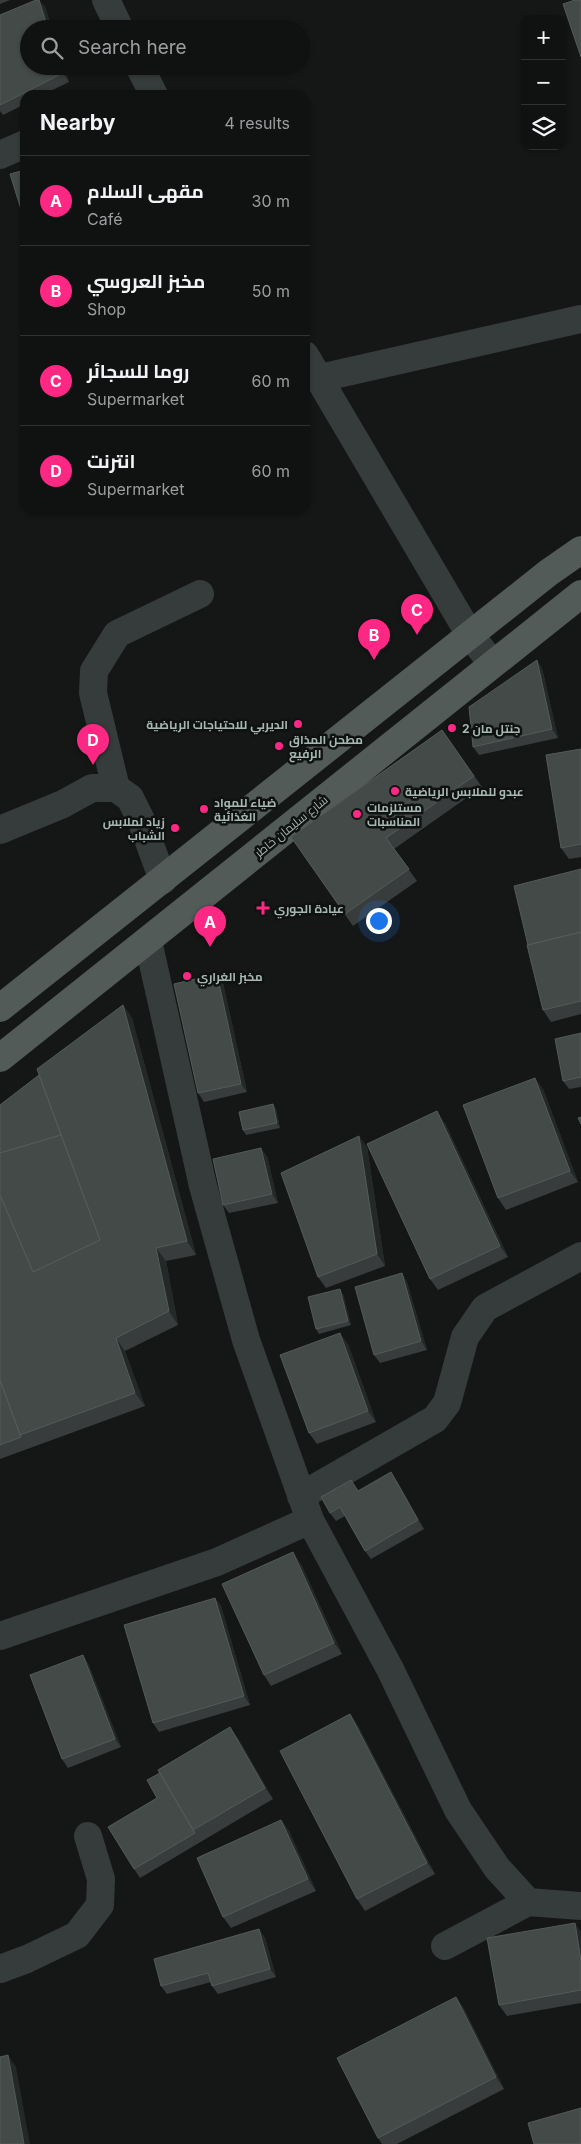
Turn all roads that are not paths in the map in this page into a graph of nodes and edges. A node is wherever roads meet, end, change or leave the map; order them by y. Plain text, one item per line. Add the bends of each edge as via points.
1 (106, 0) edge
2 (116, 20) edge
3 (20, 146) edge
4 (0, 155) edge
5 (581, 319) edge
6 (310, 363) edge
7 (320, 378) junction
8 (581, 550) edge
9 (200, 594) dead end
10 (581, 594) edge
11 (470, 635) junction
12 (492, 663) junction
13 (116, 788) junction
14 (0, 830) edge
15 (163, 880) junction
16 (148, 941) junction
17 (0, 1008) edge
18 (0, 1058) edge
19 (581, 1256) edge
20 (305, 1508) junction
21 (0, 1636) edge
22 (88, 1836) dead end
23 (528, 1902) junction
24 (581, 1906) edge
25 (445, 1946) dead end
26 (0, 1969) edge

1 - 2 street
3 - 4 street
5 - 7 street
6 - 7 street
7 - 11 street
8 - 11 main road
9 - 13 street via 117,634 94,671 93,693
10 - 12 main road, شارع سليمان خاطر
11 - 12 street
11 - 15 main road
12 - 16 main road, شارع سليمان خاطر
13 - 14 street via 92,788 64,804
13 - 15 street via 134,805
15 - 17 main road
16 - 18 main road, شارع سليمان خاطر
16 - 20 street via 203,1186 246,1340
19 - 20 street via 485,1308 464,1337 447,1403 435,1419
20 - 21 street via 216,1562
20 - 23 street via 390,1669 458,1810 497,1868
22 - 26 street via 101,1879 100,1905 77,1935
23 - 24 street
23 - 25 street

